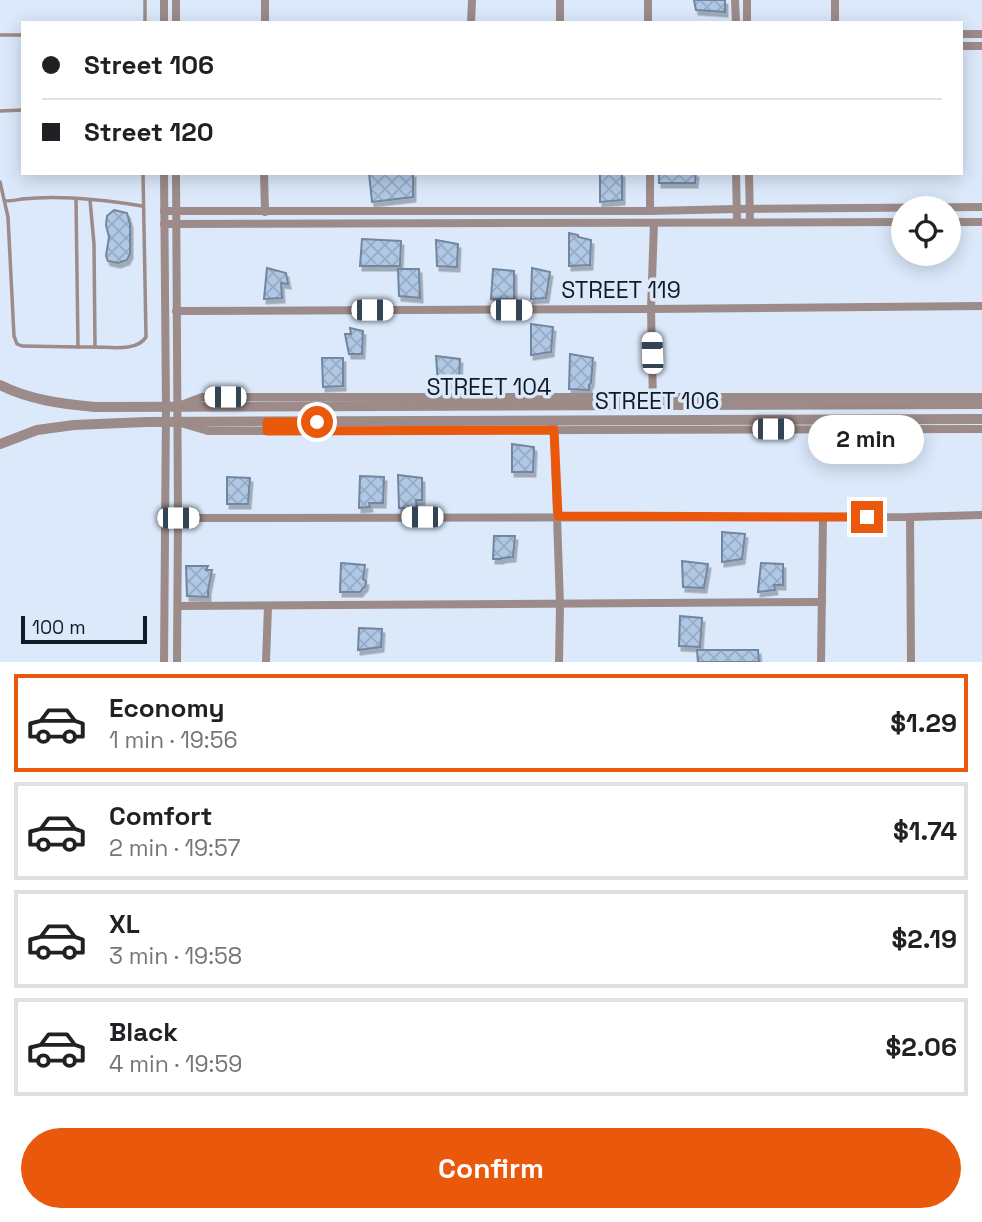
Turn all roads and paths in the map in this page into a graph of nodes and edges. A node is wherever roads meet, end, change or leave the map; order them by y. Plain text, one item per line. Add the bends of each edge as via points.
1 (145, 0) edge
2 (164, 0) edge
3 (176, 0) edge
4 (265, 0) edge
5 (472, 0) edge
6 (560, 0) edge
7 (648, 0) edge
8 (735, 0) edge
9 (747, 0) edge
10 (835, 0) edge
11 (145, 21) edge
12 (164, 21) edge
13 (176, 21) edge
14 (265, 21) edge
15 (471, 21) edge
16 (560, 21) edge
17 (648, 21) edge
18 (736, 21) edge
19 (747, 21) edge
20 (835, 21) edge
21 (963, 34) edge
22 (982, 34) edge
23 (0, 35) edge
24 (21, 35) edge
25 (963, 46) edge
26 (982, 46) edge
27 (0, 110) edge
28 (21, 110) edge
29 (143, 175) edge
30 (164, 175) edge
31 (176, 175) edge
32 (264, 175) edge
33 (650, 175) edge
34 (736, 175) edge
35 (749, 175) edge
36 (0, 182) edge
37 (76, 199) junction
38 (90, 200) junction
39 (5, 201) junction
40 (143, 206) junction
41 (982, 207) edge
42 (737, 209) junction
43 (750, 209) junction
44 (164, 211) junction
45 (650, 211) junction
46 (176, 212) junction
47 (265, 212) junction
48 (737, 222) junction
49 (750, 222) junction
50 (891, 222) edge
51 (961, 222) edge
52 (982, 222) edge
53 (653, 223) junction
54 (164, 225) junction
55 (176, 225) junction
56 (982, 306) edge
57 (651, 309) junction
58 (176, 311) junction
59 (78, 347) junction
60 (95, 347) junction
61 (0, 385) edge
62 (982, 397) edge
63 (653, 400) junction
64 (886, 401) junction
65 (271, 402) junction
66 (463, 402) junction
67 (770, 404) junction
68 (982, 404) edge
69 (177, 406) junction
70 (366, 406) junction
71 (166, 407) junction
72 (982, 419) edge
73 (771, 420) junction
74 (165, 422) junction
75 (177, 422) junction
76 (366, 422) junction
77 (554, 425) junction
78 (668, 425) junction
79 (267, 427) junction
80 (982, 429) edge
81 (0, 444) edge
82 (982, 515) edge
83 (558, 516) junction
84 (823, 517) junction
85 (910, 517) junction
86 (178, 518) junction
87 (822, 602) junction
88 (560, 605) junction
89 (178, 606) junction
90 (268, 606) junction
91 (164, 662) edge
92 (177, 662) edge
93 (267, 662) edge
94 (559, 662) edge
95 (821, 662) edge
96 (911, 662) edge

1 - 11 lane
2 - 12 street
3 - 13 street
4 - 14 street
5 - 15 street
6 - 16 street
7 - 17 street
8 - 18 street
9 - 19 street
10 - 20 street
21 - 22 street
23 - 24 lane
25 - 26 street
27 - 28 lane
29 - 40 lane
30 - 44 street
31 - 46 street
32 - 47 street
33 - 45 street
34 - 42 street
35 - 43 street
36 - 39 lane
37 - 38 lane
37 - 39 lane
37 - 59 lane
38 - 40 lane
38 - 60 lane
39 - 59 lane via 17,344
40 - 60 lane via 146,337 135,347
41 - 43 street
42 - 43 street
42 - 45 street
42 - 48 street
43 - 49 street
44 - 46 street
44 - 54 street
45 - 47 street
46 - 47 street
46 - 55 street
48 - 49 street
48 - 53 street
49 - 50 street
51 - 52 street
53 - 55 street
53 - 57 street
54 - 55 street
54 - 71 street
55 - 58 street
56 - 57 street, STREET 119
57 - 58 street, STREET 119
57 - 63 street
58 - 69 street
59 - 60 lane
61 - 71 street, STREET 104 via 61,404
62 - 64 street
63 - 64 street
63 - 66 street, STREET 104 via 553,407
63 - 67 street, STREET 104
64 - 67 street, STREET 104
64 - 68 street, STREET 104
65 - 66 street
65 - 69 street, STREET 104
65 - 70 street, STREET 104
66 - 70 street, STREET 104
67 - 73 street
69 - 71 street, STREET 104
69 - 75 street
70 - 76 street
71 - 74 street
72 - 73 street, STREET 106
73 - 78 street, STREET 106
74 - 75 street, STREET 106
74 - 81 street, STREET 106 via 74,425 37,430
74 - 91 street
75 - 79 street, STREET 106
75 - 86 street
76 - 77 street, STREET 106
76 - 79 street, STREET 106
77 - 78 street, STREET 106
77 - 79 street
77 - 83 street
78 - 80 street
82 - 85 street
83 - 84 street
83 - 86 street
83 - 88 street
84 - 85 street
84 - 87 street
85 - 96 street
86 - 89 street
87 - 88 street
87 - 95 street
88 - 90 street
88 - 94 street
89 - 90 street
89 - 92 street
90 - 93 street

